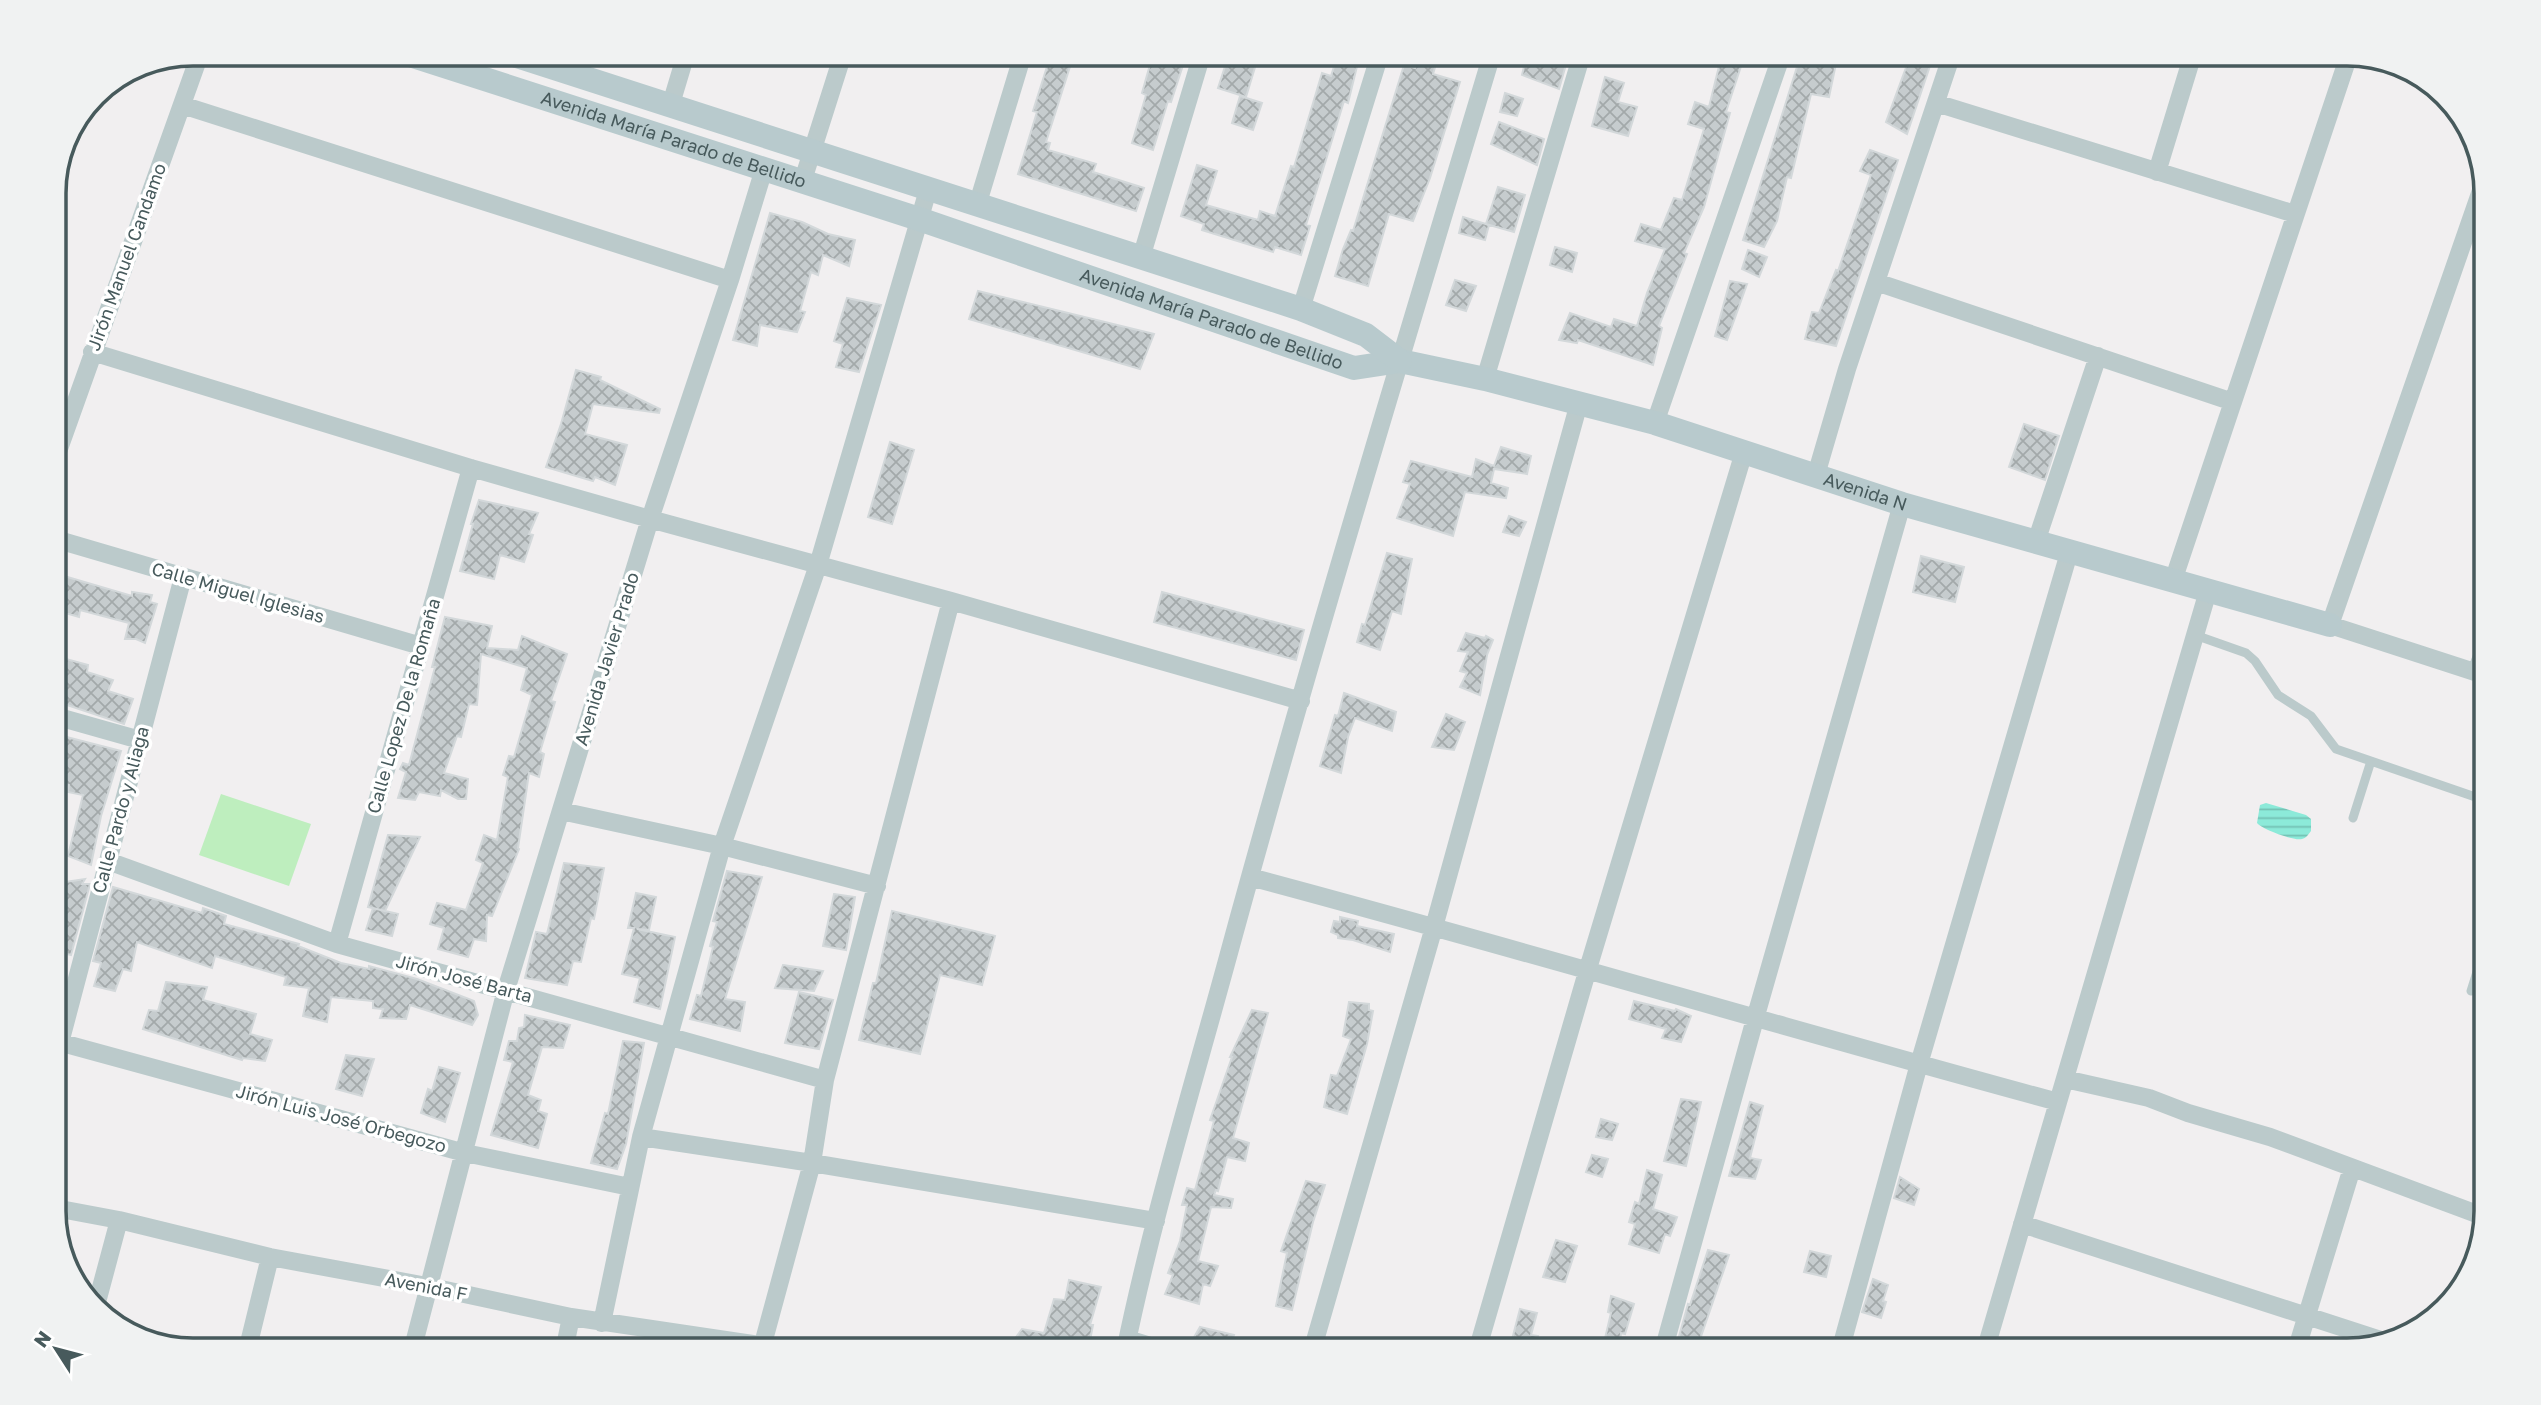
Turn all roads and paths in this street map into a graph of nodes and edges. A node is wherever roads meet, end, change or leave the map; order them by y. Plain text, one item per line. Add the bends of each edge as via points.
1 (1376, 66) edge
2 (1488, 66) edge
3 (1579, 66) edge
4 (1778, 66) edge
5 (1948, 66) edge
6 (2189, 66) edge
7 (2345, 66) edge
8 (195, 67) edge
9 (447, 67) edge
10 (552, 67) edge
11 (682, 67) edge
12 (839, 67) edge
13 (1019, 67) edge
14 (1198, 67) edge
15 (1936, 103) junction
16 (671, 104) junction
17 (182, 105) junction
18 (812, 152) junction
19 (764, 169) junction
20 (2157, 172) junction
21 (803, 180) junction
22 (928, 190) junction
23 (977, 206) junction
24 (2474, 208) edge
25 (2295, 214) junction
26 (919, 219) junction
27 (1141, 258) junction
28 (730, 280) junction
29 (1876, 282) junction
30 (1301, 309) junction
31 (92, 352) junction
32 (2098, 356) junction
33 (1400, 361) junction
34 (1485, 379) junction
35 (2233, 402) junction
36 (1579, 403) junction
37 (1655, 423) junction
38 (67, 425) edge
39 (1744, 452) junction
40 (471, 468) junction
41 (1816, 475) junction
42 (1902, 504) junction
43 (650, 519) junction
44 (2036, 542) junction
45 (67, 543) edge
46 (2069, 553) junction
47 (818, 565) junction
48 (183, 578) junction
49 (2173, 581) junction
50 (2208, 591) junction
51 (951, 601) junction
52 (2330, 625) junction
53 (2195, 635) junction
54 (421, 646) junction
55 (2474, 671) edge
56 (1301, 701) junction
57 (67, 719) edge
58 (140, 740) junction
59 (2371, 761) junction
60 (2474, 797) edge
61 (561, 811) junction
62 (2353, 818) dead end
63 (722, 846) junction
64 (108, 861) junction
65 (1250, 877) junction
66 (877, 886) junction
67 (1434, 926) junction
68 (337, 944) junction
69 (1587, 972) junction
70 (2474, 981) edge
71 (506, 989) junction
72 (2471, 991) dead end
73 (67, 1007) edge
74 (1755, 1019) junction
75 (667, 1036) junction
76 (67, 1045) edge
77 (1919, 1064) junction
78 (2065, 1079) junction
79 (825, 1080) junction
80 (2058, 1102) junction
81 (641, 1137) junction
82 (465, 1153) junction
83 (812, 1163) junction
84 (2352, 1168) junction
85 (630, 1187) junction
86 (67, 1210) edge
87 (2474, 1213) edge
88 (119, 1220) junction
89 (1156, 1221) junction
90 (2022, 1224) junction
91 (270, 1257) junction
92 (427, 1286) junction
93 (99, 1296) edge
94 (2305, 1315) junction
95 (571, 1317) junction
96 (602, 1323) junction
97 (2369, 1336) edge
98 (250, 1338) edge
99 (415, 1338) edge
100 (567, 1338) edge
101 (694, 1338) edge
102 (764, 1338) edge
103 (1129, 1338) edge
104 (1316, 1338) edge
105 (1481, 1338) edge
106 (1667, 1338) edge
107 (1844, 1338) edge
108 (1989, 1338) edge
109 (2299, 1338) edge

1 - 30 street
2 - 33 street
3 - 34 street
4 - 37 street
5 - 15 street
6 - 20 street
7 - 25 street
8 - 17 street, Jirón Manuel Candamo
9 - 19 street, Avenida María Parado de Bellido
10 - 16 street, Avenida María Parado de Bellido
11 - 16 street
12 - 18 street
13 - 23 street
14 - 27 street
15 - 20 street
15 - 29 street
16 - 18 street, Avenida María Parado de Bellido
17 - 28 street
17 - 31 street, Jirón Manuel Candamo
18 - 21 street
18 - 22 street, Avenida María Parado de Bellido
19 - 21 street, Avenida María Parado de Bellido
19 - 28 street, Avenida Javier Prado
20 - 25 street
21 - 26 street, Avenida María Parado de Bellido
22 - 23 street, Avenida María Parado de Bellido
22 - 26 street
23 - 27 street, Avenida María Parado de Bellido
24 - 52 street
25 - 35 street
26 - 33 street, Avenida María Parado de Bellido via 1354,368
26 - 47 street
27 - 30 street, Avenida María Parado de Bellido
28 - 43 street, Avenida Javier Prado
29 - 32 street
29 - 41 street
30 - 33 street, Avenida María Parado de Bellido via 1366,335
31 - 38 street, Jirón Manuel Candamo
31 - 40 street
32 - 35 street
32 - 44 street
33 - 34 street, Avenida N
33 - 56 street
34 - 36 street, Avenida N
35 - 49 street
36 - 37 street, Avenida N
36 - 67 street
37 - 39 street, Avenida N
39 - 41 street, Avenida N
39 - 69 street
40 - 43 street
40 - 54 street, Calle Lopez De la Romaña
41 - 42 street, Avenida N
42 - 44 street, Avenida N
42 - 74 street
43 - 47 street
43 - 61 street, Avenida Javier Prado
44 - 46 street, Avenida N
45 - 48 street, Calle Miguel Iglesias
46 - 49 street, Avenida N
46 - 77 street
47 - 51 street
47 - 63 street
48 - 54 street, Calle Miguel Iglesias
48 - 58 street, Calle Pardo y Aliaga
49 - 50 street, Avenida N
50 - 52 street, Avenida N
50 - 53 street
51 - 56 street
51 - 66 street
52 - 55 street
53 - 59 lane via 2246,653 2278,695 2311,716 2336,750
53 - 78 street
54 - 68 street, Calle Lopez De la Romaña
56 - 65 street
57 - 58 street
58 - 64 street, Calle Pardo y Aliaga
59 - 60 lane
59 - 62 lane
61 - 63 street
61 - 71 street, Avenida Javier Prado
63 - 66 street
63 - 75 street
64 - 68 street, Jirón José Barta
64 - 73 street, Calle Pardo y Aliaga
65 - 67 street
65 - 89 street
66 - 79 street
67 - 69 street
67 - 104 street
68 - 71 street, Jirón José Barta
69 - 74 street
69 - 105 street
70 - 72 lane
71 - 75 street, Jirón José Barta
71 - 82 street, Avenida Javier Prado
74 - 77 street
74 - 106 street
75 - 79 street, Jirón José Barta
75 - 81 street
76 - 82 street, Jirón Luis José Orbegozo
77 - 80 street
77 - 107 street
78 - 80 street
78 - 84 street via 2150,1098
79 - 83 street
80 - 90 street
81 - 83 street
81 - 85 street
82 - 85 street, Jirón Luis José Orbegozo
82 - 92 street, Avenida Javier Prado
83 - 89 street
83 - 102 street
84 - 87 street
84 - 94 street
85 - 96 street
86 - 88 street, Avenida F
88 - 91 street, Avenida F
88 - 93 street
89 - 103 street
90 - 94 street
90 - 108 street
91 - 92 street, Avenida F
91 - 98 street
92 - 95 street, Avenida F
92 - 99 street, Avenida Javier Prado
94 - 97 street
94 - 109 street
95 - 96 street, Avenida F
95 - 100 street
96 - 101 street, Avenida F

